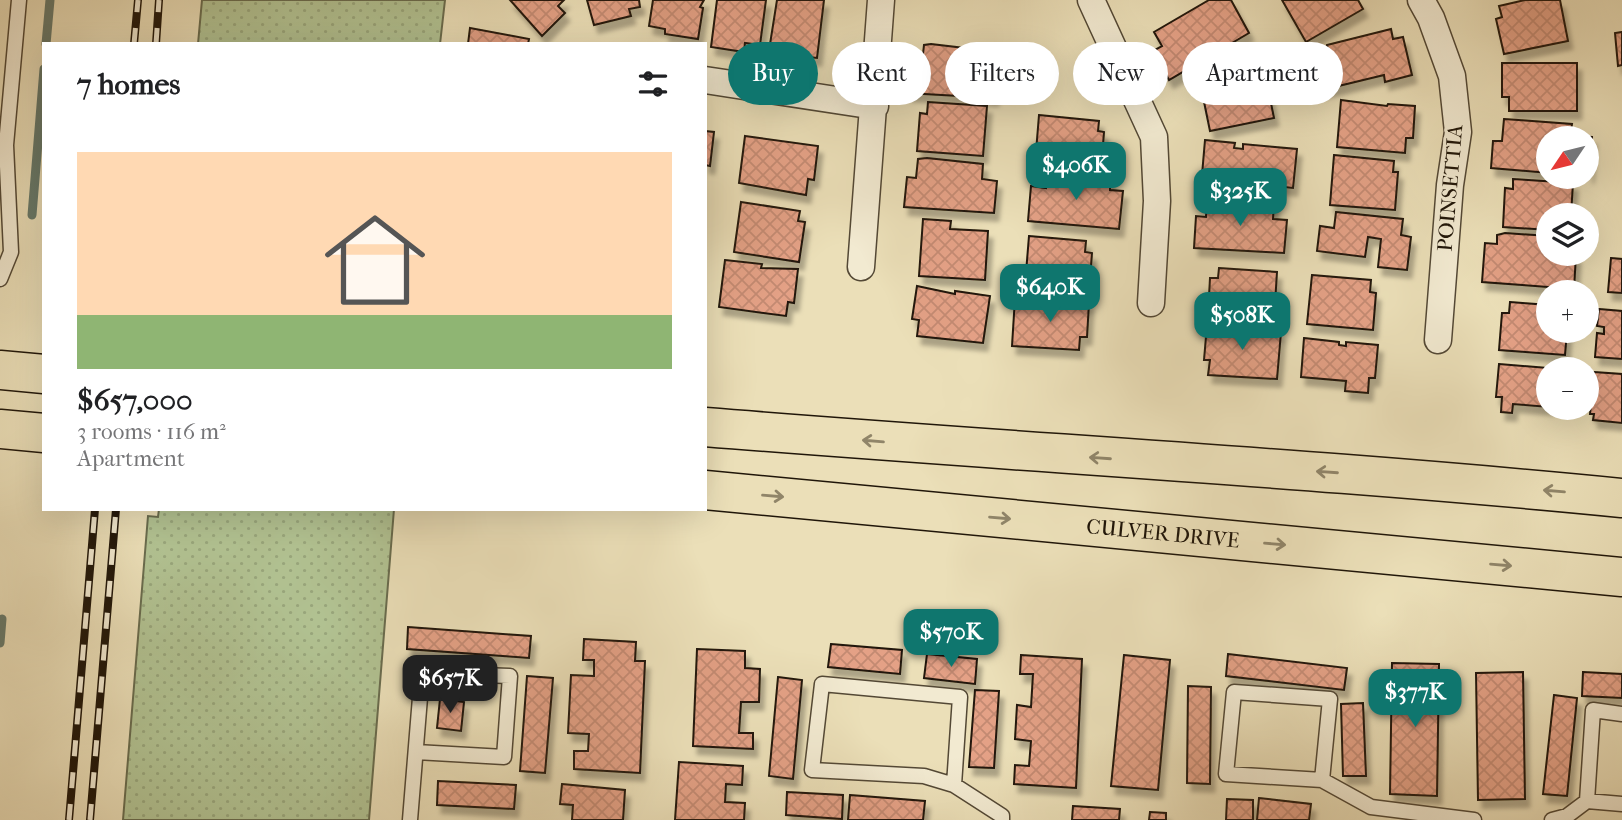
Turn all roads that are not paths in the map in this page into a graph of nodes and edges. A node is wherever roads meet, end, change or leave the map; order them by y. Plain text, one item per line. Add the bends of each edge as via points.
1 (19, 0) edge
2 (881, 0) edge
3 (1091, 0) edge
4 (1420, 0) edge
5 (707, 80) edge
6 (875, 106) junction
7 (861, 267) dead end
8 (0, 279) edge
9 (1151, 303) dead end
10 (1438, 340) dead end
11 (0, 370) edge
12 (42, 374) edge
13 (707, 427) edge
14 (0, 429) edge
15 (42, 433) edge
16 (707, 490) edge
17 (1622, 498) edge
18 (1622, 577) edge
19 (1622, 714) edge
20 (415, 752) junction
21 (1322, 780) junction
22 (954, 785) junction
23 (1587, 801) junction
24 (1622, 804) edge
25 (410, 820) edge
26 (1002, 820) edge
27 (1474, 820) edge
28 (1552, 820) edge

1 - 8 lane via 6,145 11,253
2 - 6 street
3 - 9 street via 1154,137 1157,201
4 - 10 street, POINSETTIA via 1452,76 1458,132
5 - 6 street
6 - 7 street
11 - 12 main road
17 -> 13 main road via 1422,478
14 - 15 main road
16 -> 18 main road, CULVER DRIVE
19 - 23 lane via 1593,710
20 - 20 lane via 422,673 510,676 504,757
20 - 25 lane
21 - 21 lane via 1226,774 1234,692 1330,699
21 - 27 lane via 1371,807
22 - 22 lane via 923,776 812,770 822,684 960,697
22 - 26 lane
23 - 24 lane
23 - 28 lane via 1567,817

